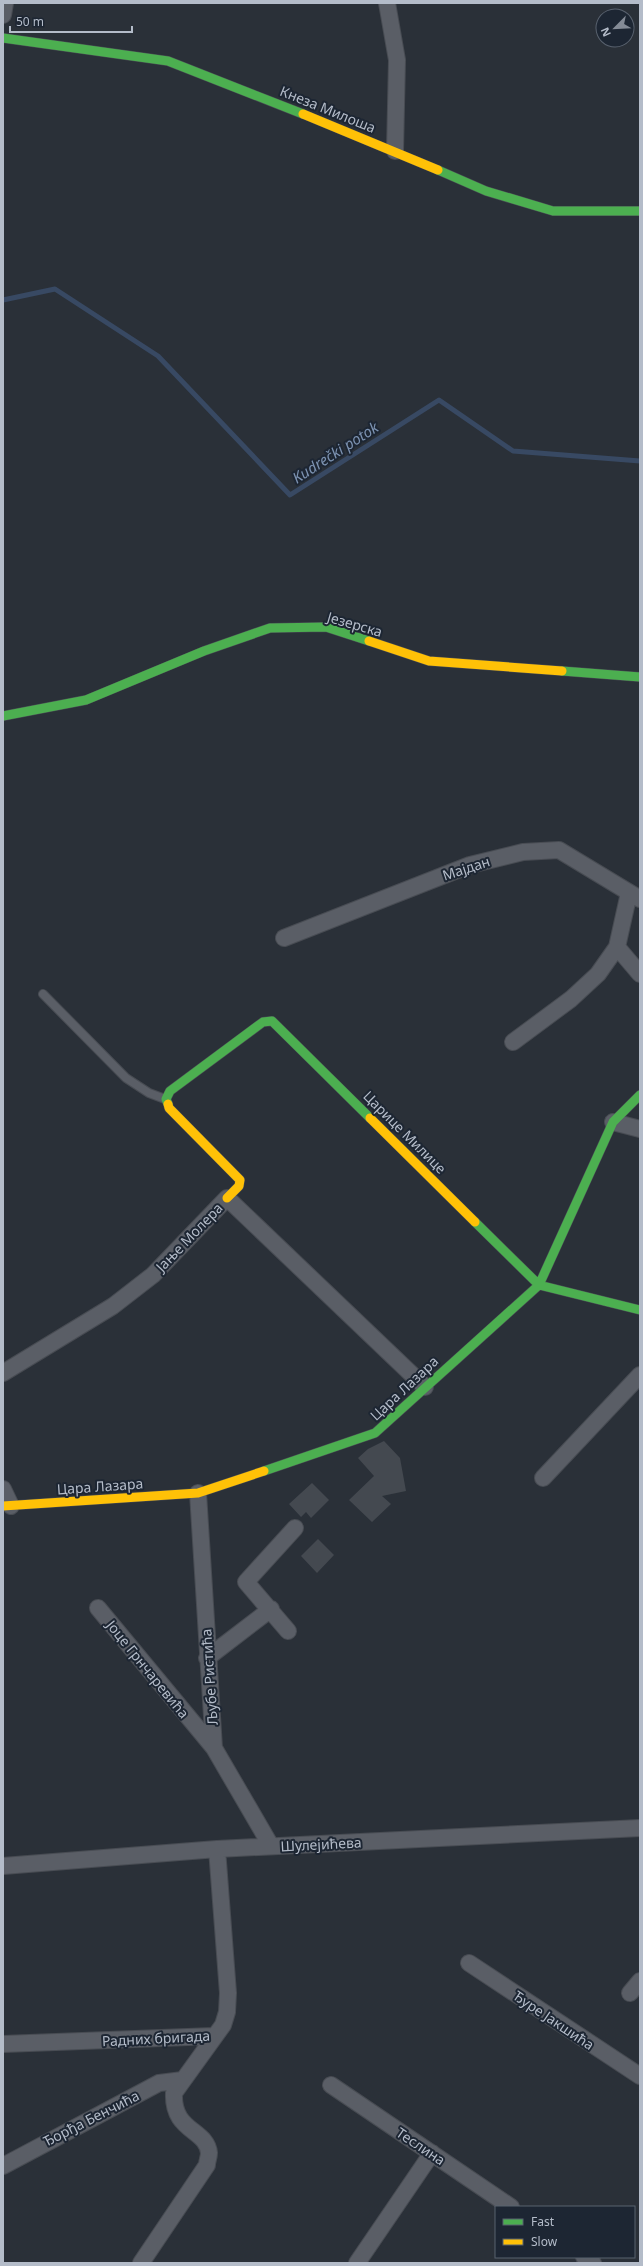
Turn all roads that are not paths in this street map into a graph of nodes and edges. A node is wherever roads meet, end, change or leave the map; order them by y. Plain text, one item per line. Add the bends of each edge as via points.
1 (5, 3) edge
2 (386, 3) edge
3 (3, 15) edge
4 (3, 38) edge
5 (395, 151) junction
6 (640, 211) edge
7 (640, 676) edge
8 (3, 716) edge
9 (634, 896) edge
10 (287, 937) dead end
11 (617, 947) junction
12 (640, 974) edge
13 (43, 994) dead end
14 (513, 1042) dead end
15 (640, 1094) edge
16 (166, 1099) junction
17 (613, 1122) junction
18 (640, 1129) edge
19 (227, 1198) junction
20 (538, 1285) junction
21 (640, 1310) edge
22 (3, 1373) edge
23 (640, 1375) edge
24 (425, 1387) junction
25 (543, 1478) dead end
26 (3, 1489) edge
27 (198, 1493) junction
28 (7, 1506) edge
29 (294, 1528) dead end
30 (98, 1608) dead end
31 (271, 1609) junction
32 (288, 1631) dead end
33 (207, 1658) junction
34 (214, 1748) junction
35 (640, 1828) edge
36 (271, 1846) junction
37 (217, 1849) junction
38 (3, 1866) edge
39 (469, 1963) dead end
40 (214, 2036) junction
41 (3, 2044) edge
42 (640, 2076) edge
43 (183, 2080) junction
44 (331, 2085) dead end
45 (432, 2153) junction
46 (3, 2166) edge
47 (510, 2206) edge
48 (141, 2263) edge
49 (357, 2263) edge

1 - 3 street
2 - 5 street via 397,60
4 - 5 street, Кнеза Милоша via 168,61
5 - 6 street, Кнеза Милоша via 486,191 554,211
7 - 8 street, Језерска via 429,661 326,628 270,628 204,651 86,700
9 - 10 street, Мајдан via 559,850 523,852 470,865
9 - 11 street
11 - 12 street
11 - 14 street via 598,974 571,999
13 - 16 lane via 126,1078 149,1093
15 - 17 street, Цара Лазара
16 - 19 street via 169,1108 240,1180 239,1186
16 - 20 street, Царице Милице via 170,1091 188,1077 263,1022 272,1021
17 - 18 street
17 - 20 street, Цара Лазара
19 - 22 street, Јање Молера via 153,1275 113,1306
19 - 24 street, Јање Молера
20 - 21 street
20 - 24 street, Цара Лазара
23 - 25 street
24 - 27 street, Цара Лазара via 376,1433
26 - 28 street
27 - 28 street, Цара Лазара
27 - 33 street, Љубе Ристића
29 - 31 street via 246,1582
30 - 34 street, Јоце Грнчаревића
31 - 32 street
31 - 33 street
33 - 34 street, Љубе Ристића
34 - 36 street, Љубе Ристића
35 - 36 street, Шулејићева
36 - 37 street, Шулејићева
37 - 38 street, Шулејићева
37 - 40 street, Радних бригада via 228,1993 225,2019
39 - 42 street, Ђуре Јакшића
40 - 41 street, Радних бригада
40 - 43 street
43 - 46 street, Ђорђа Бенчића via 159,2083
43 - 48 street via 174,2093 173,2105 178,2117 204,2141 209,2152 207,2165
44 - 45 street, Теслина
45 - 47 street, Теслина
45 - 49 street

